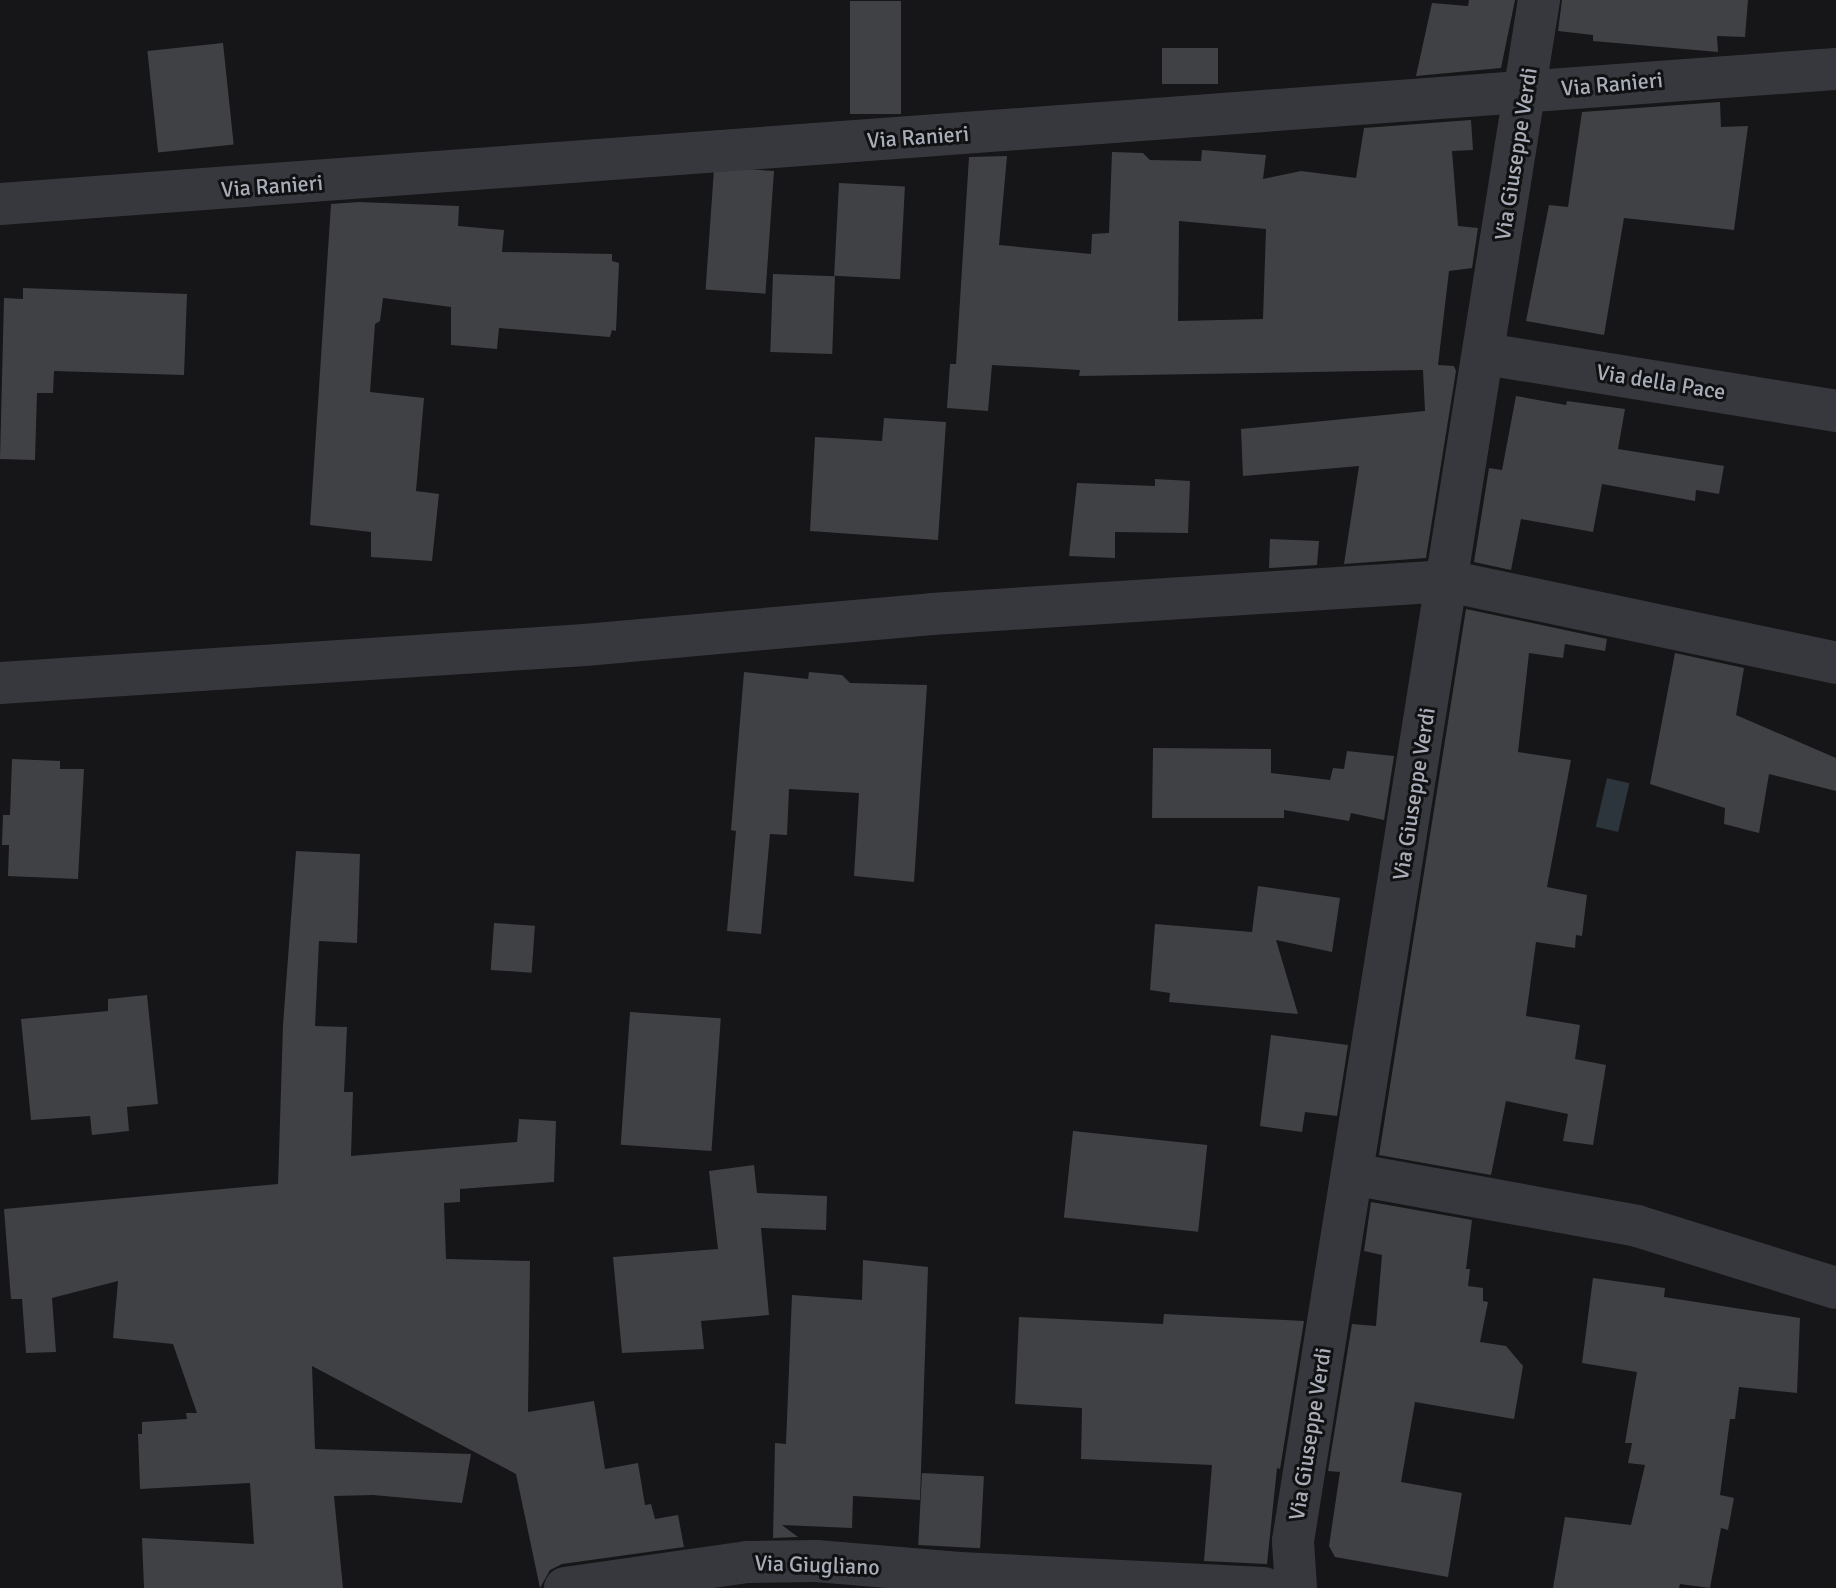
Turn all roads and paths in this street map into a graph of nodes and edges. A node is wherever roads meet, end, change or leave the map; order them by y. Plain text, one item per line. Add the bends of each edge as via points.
1 (1539, 0) edge
2 (1836, 69) edge
3 (1525, 92) junction
4 (0, 204) edge
5 (1485, 354) junction
6 (1836, 411) edge
7 (1448, 581) junction
8 (1836, 663) edge
9 (0, 683) edge
10 (1352, 1174) junction
11 (1836, 1288) edge
12 (878, 1578) edge
13 (565, 1588) edge
14 (1264, 1588) edge
15 (1296, 1588) edge

1 - 3 street, Via Giuseppe Verdi
2 - 3 street, Via Ranieri
3 - 4 street, Via Ranieri
3 - 5 street, Via Giuseppe Verdi
5 - 6 street, Via della Pace
5 - 7 street, Via Giuseppe Verdi
7 - 8 street
7 - 9 street
7 - 10 street, Via Giuseppe Verdi
10 - 11 street via 1637,1226
10 - 15 street, Via Giuseppe Verdi via 1293,1541
12 - 13 street, Via Giugliano via 816,1561 747,1562
12 - 14 street, Via Giugliano

